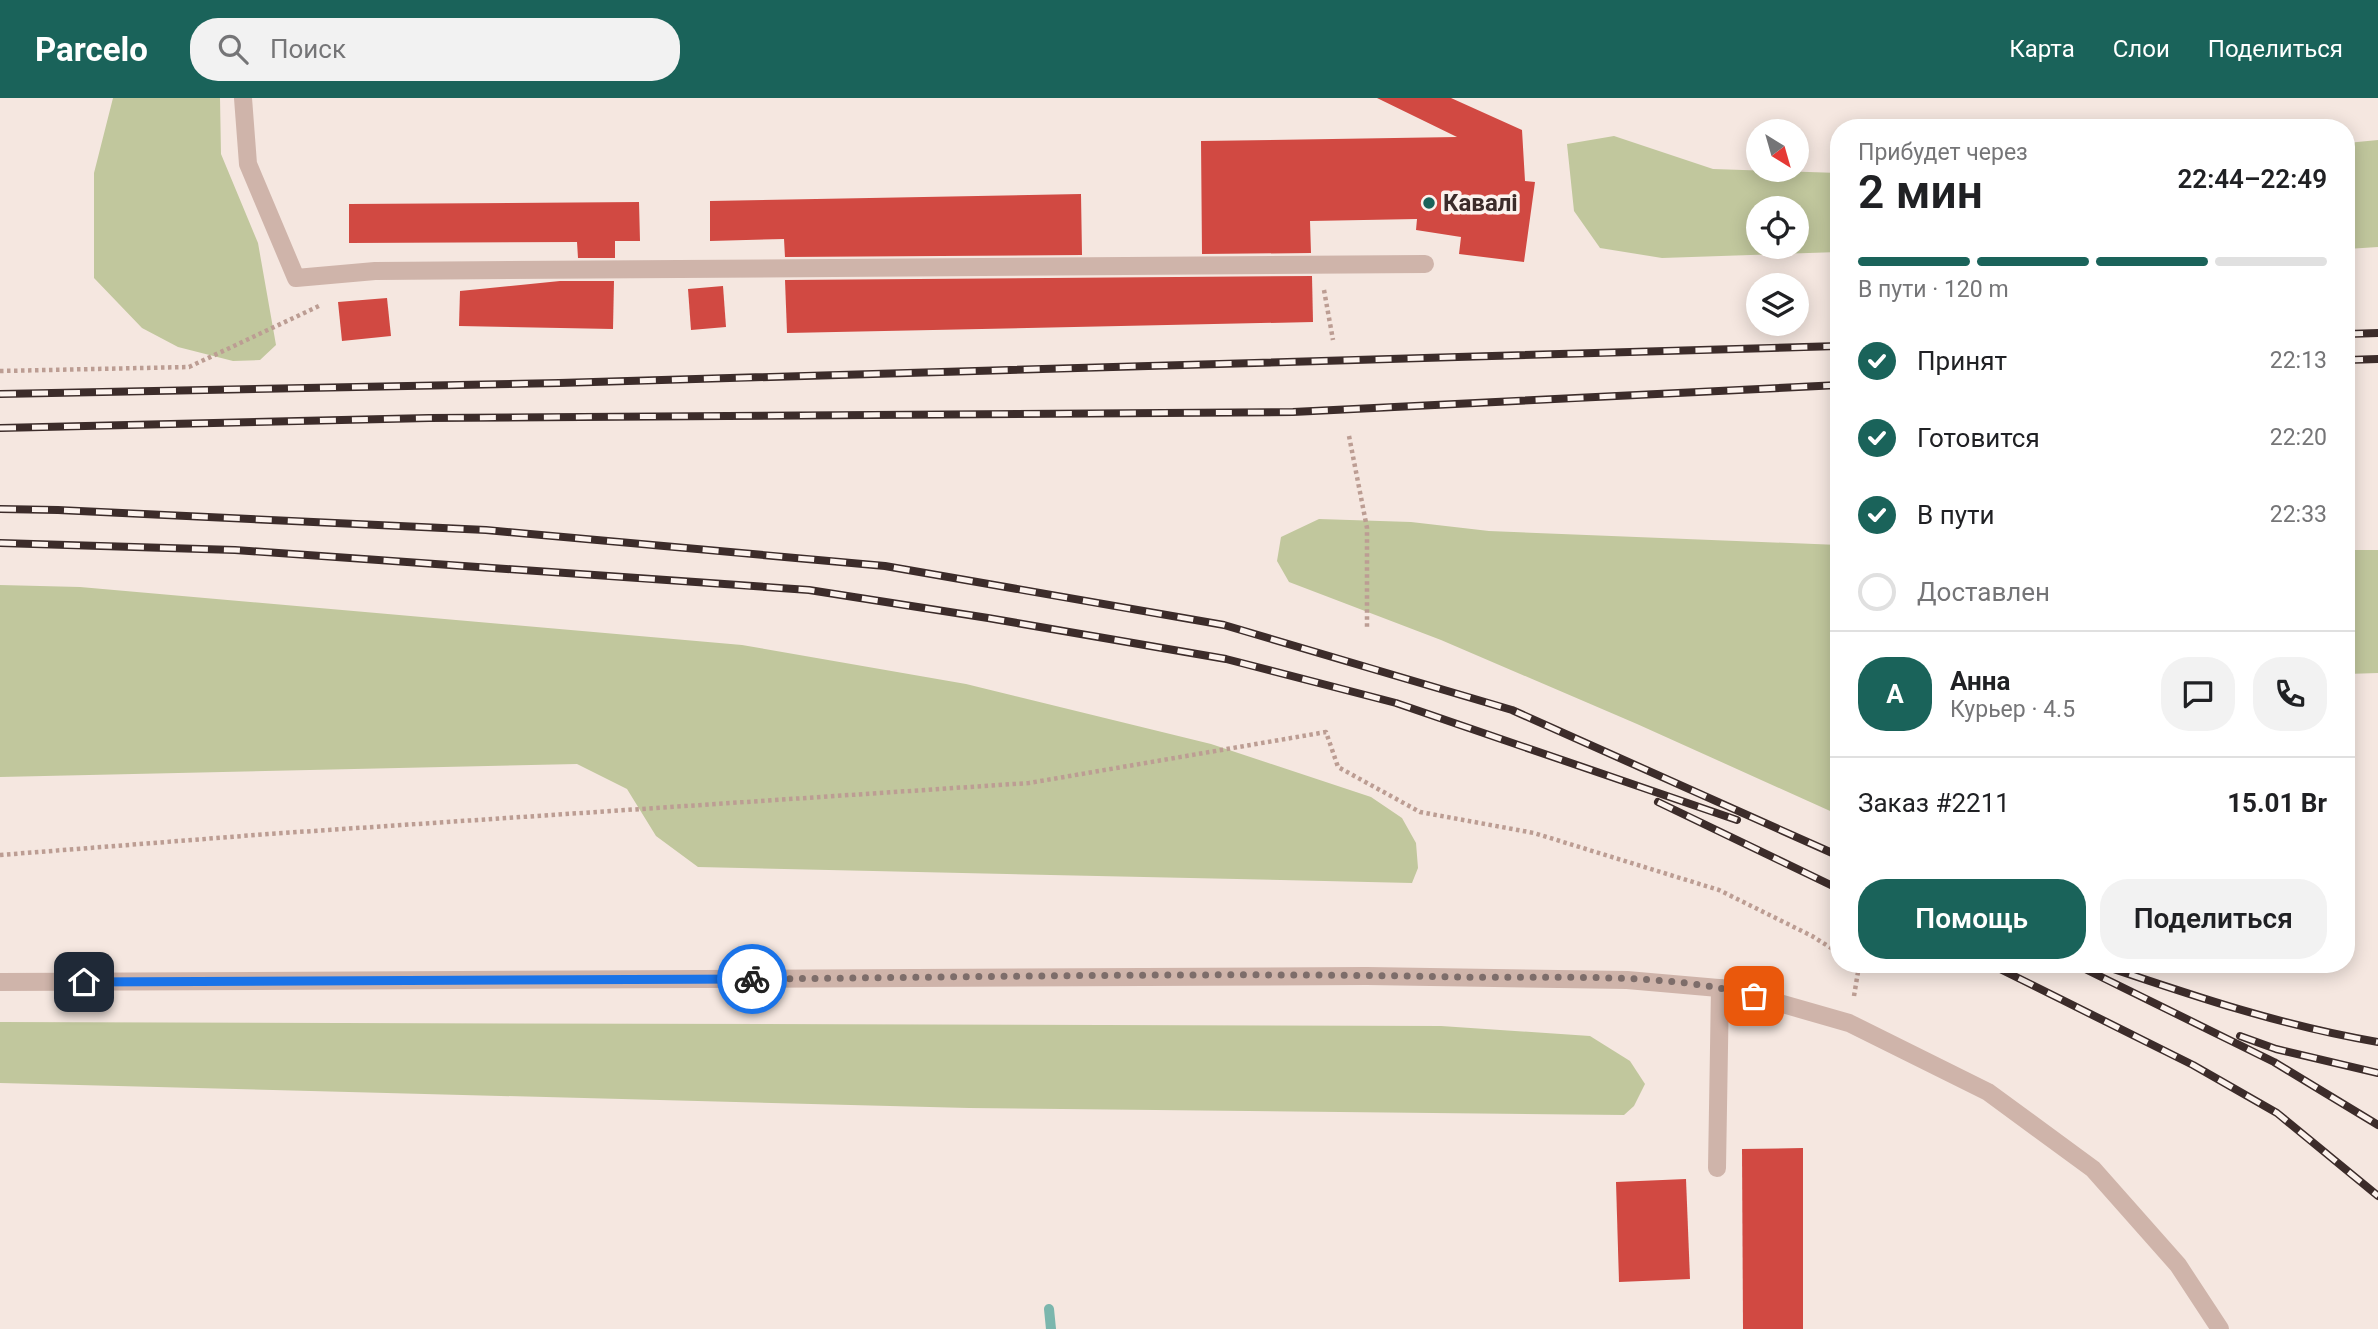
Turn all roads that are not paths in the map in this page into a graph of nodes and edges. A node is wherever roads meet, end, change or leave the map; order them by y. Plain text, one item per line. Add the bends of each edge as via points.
1 (243, 98) edge
2 (1425, 264) dead end
3 (0, 982) edge
4 (1720, 988) junction
5 (1717, 1168) dead end
6 (2220, 1329) edge

1 - 2 street via 248,164 296,278 375,271
3 - 4 street via 1367,976 1627,980
4 - 5 street
4 - 6 street via 1849,1023 1988,1092 2093,1169 2178,1265

